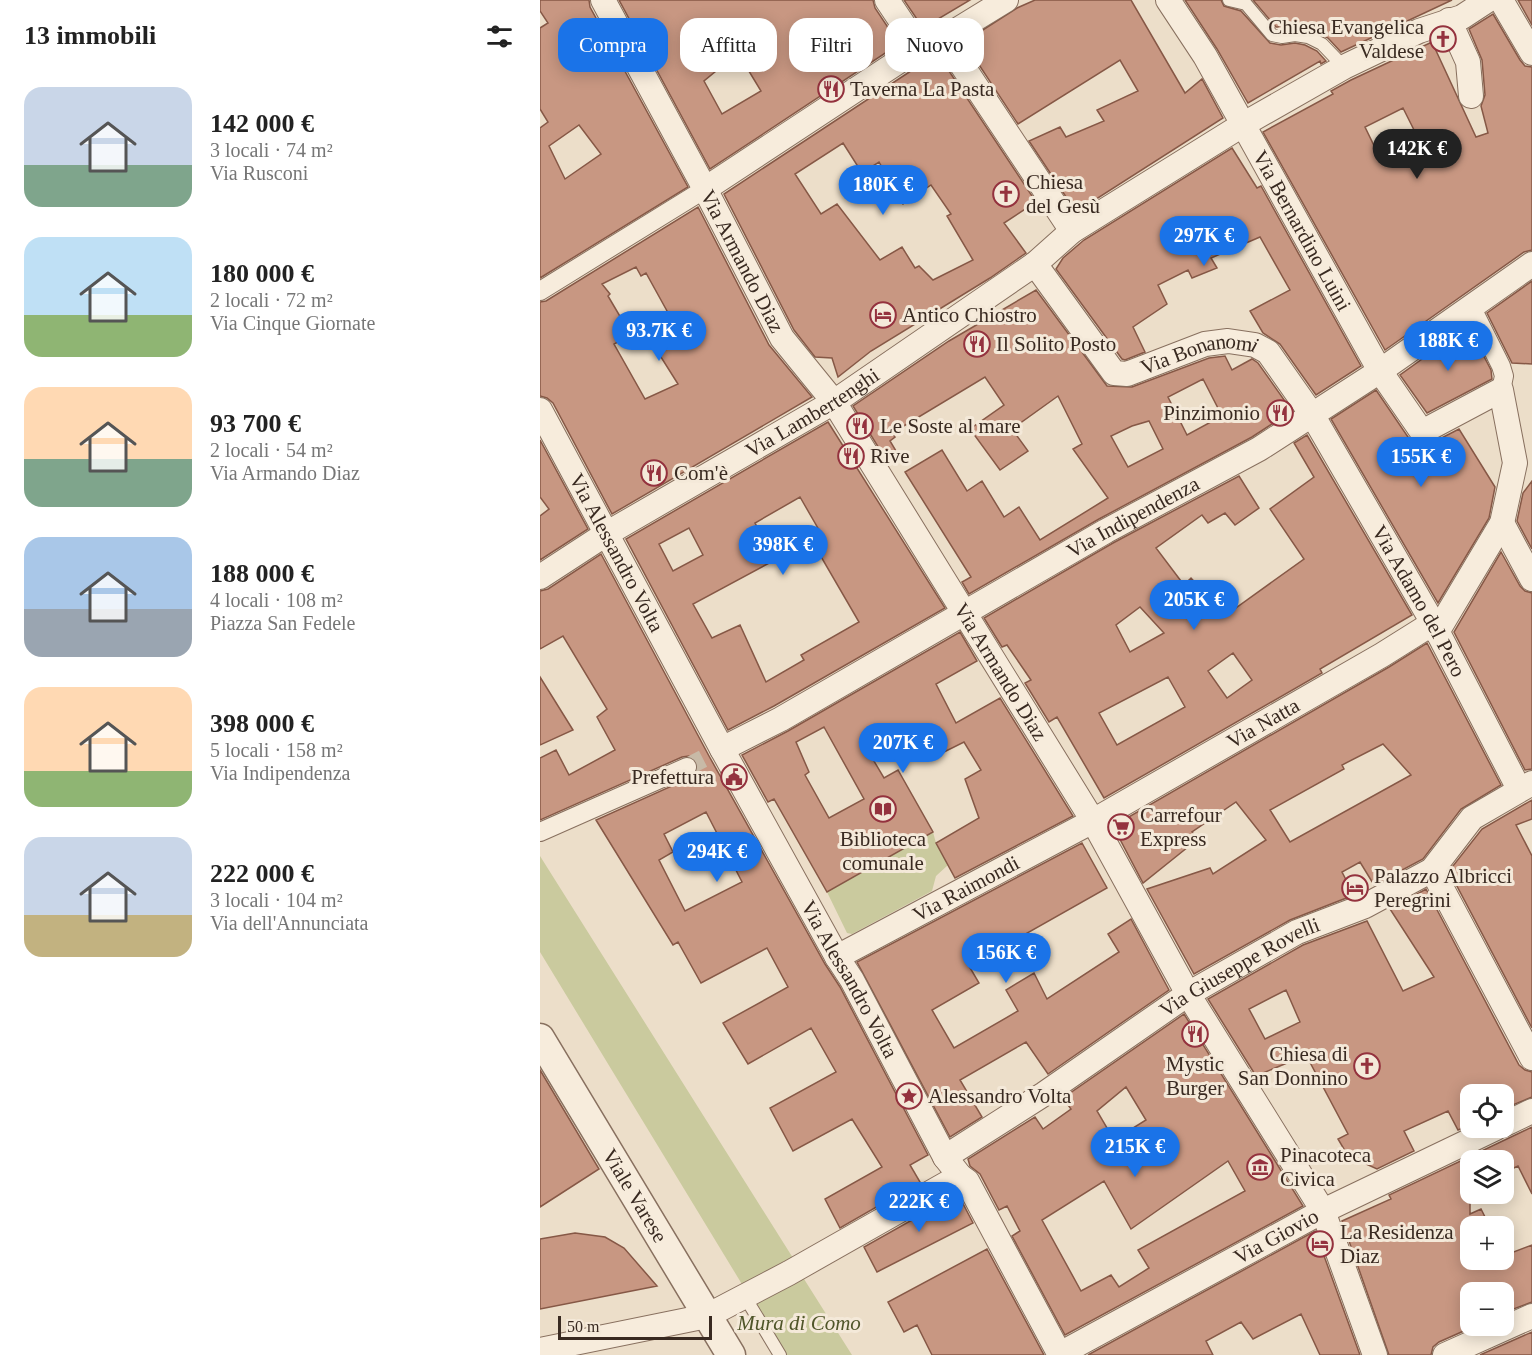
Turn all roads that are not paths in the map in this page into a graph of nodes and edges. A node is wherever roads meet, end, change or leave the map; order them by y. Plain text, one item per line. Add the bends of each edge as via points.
1 (603, 0) edge
2 (887, 0) edge
3 (1006, 0) edge
4 (1168, 0) edge
5 (1229, 0) edge
6 (1488, 0) edge
7 (1501, 0) edge
8 (899, 18) edge
9 (977, 18) edge
10 (1449, 20) junction
11 (1532, 53) edge
12 (1344, 67) junction
13 (885, 70) edge
14 (967, 72) edge
15 (1471, 96) dead end
16 (1244, 124) junction
17 (705, 189) junction
18 (1072, 231) junction
19 (1035, 264) junction
20 (1532, 264) edge
21 (540, 291) edge
22 (1471, 306) junction
23 (1380, 371) junction
24 (1501, 390) junction
25 (834, 402) junction
26 (540, 410) edge
27 (1313, 416) junction
28 (1502, 523) junction
29 (606, 534) junction
30 (540, 577) edge
31 (1532, 579) edge
32 (965, 614) junction
33 (1435, 628) junction
34 (722, 749) junction
35 (687, 767) tunnel mouth
36 (1526, 786) edge
37 (1093, 821) junction
38 (540, 832) edge
39 (1432, 870) junction
40 (837, 957) junction
41 (1188, 994) junction
42 (540, 1038) edge
43 (1532, 1058) edge
44 (1532, 1111) edge
45 (1514, 1120) edge
46 (1475, 1138) edge
47 (945, 1157) junction
48 (960, 1176) junction
49 (1323, 1211) junction
50 (745, 1297) junction
51 (707, 1316) junction
52 (1532, 1316) edge
53 (540, 1350) edge
54 (1060, 1354) edge
55 (731, 1355) edge
56 (780, 1355) edge
57 (1375, 1355) edge
58 (1444, 1355) edge

1 - 17 street, Via Armando Diaz
2 - 8 street
3 - 9 street
4 - 16 street, Via Bernardino Luini
5 - 12 lane via 1246,4 1272,35 1295,35 1322,44
6 - 10 street, Via Lambertenghi via 1462,17
7 - 11 street
10 - 12 street, Via Lambertenghi
10 - 15 street via 1468,62
12 - 16 street, Via Lambertenghi
13 - 17 street
14 - 18 street
16 - 18 street, Via Lambertenghi
16 - 23 street, Via Bernardino Luini
17 - 21 street
17 - 25 street, Via Armando Diaz via 782,338
18 - 19 street, Via Lambertenghi
19 - 25 street, Via Lambertenghi
19 - 27 street, Via Bonanomi via 1114,373 1127,375 1205,344 1228,341 1255,345 1268,352
20 - 22 street, Via Indipendenza
22 - 23 street, Via Indipendenza
22 - 24 street via 1501,366
23 - 24 street, Via Bernardino Luini via 1422,432
23 - 27 street, Via Indipendenza
24 - 28 street, Via Natta via 1515,463
25 - 29 street, Via Lambertenghi
25 - 32 street, Via Armando Diaz
26 - 29 street, Via Alessandro Volta
27 - 32 street, Via Indipendenza
27 - 33 street, Via Adamo del Pero
28 - 31 street
28 - 33 street, Via Natta
29 - 30 street, Via Lambertenghi
29 - 34 street, Via Alessandro Volta
32 - 34 street, Via Indipendenza
32 - 37 street, Via Armando Diaz
33 - 36 street, Via Adamo del Pero
33 - 37 street, Via Natta
34 - 40 street, Via Alessandro Volta
35 - 38 street
36 - 39 street, Via Giuseppe Rovelli via 1472,818
37 - 40 street, Via Raimondi
37 - 41 street, Via Armando Diaz
39 - 41 street, Via Giuseppe Rovelli via 1365,906 1297,932
39 - 43 street
40 - 47 street, Via Alessandro Volta
41 - 47 street, Via Giuseppe Rovelli
41 - 49 street, Via Armando Diaz
42 - 51 street, Viale Varese
44 - 45 street
46 - 49 street, Via Giovio
47 - 48 street, Via Alessandro Volta
48 - 50 street
48 - 54 street, Via Alessandro Volta via 967,1181
49 - 54 street, Via Giovio
49 - 57 street, Via Armando Diaz
50 - 51 street
50 - 56 lane
51 - 53 street
51 - 55 street, Viale Varese
52 - 58 street

